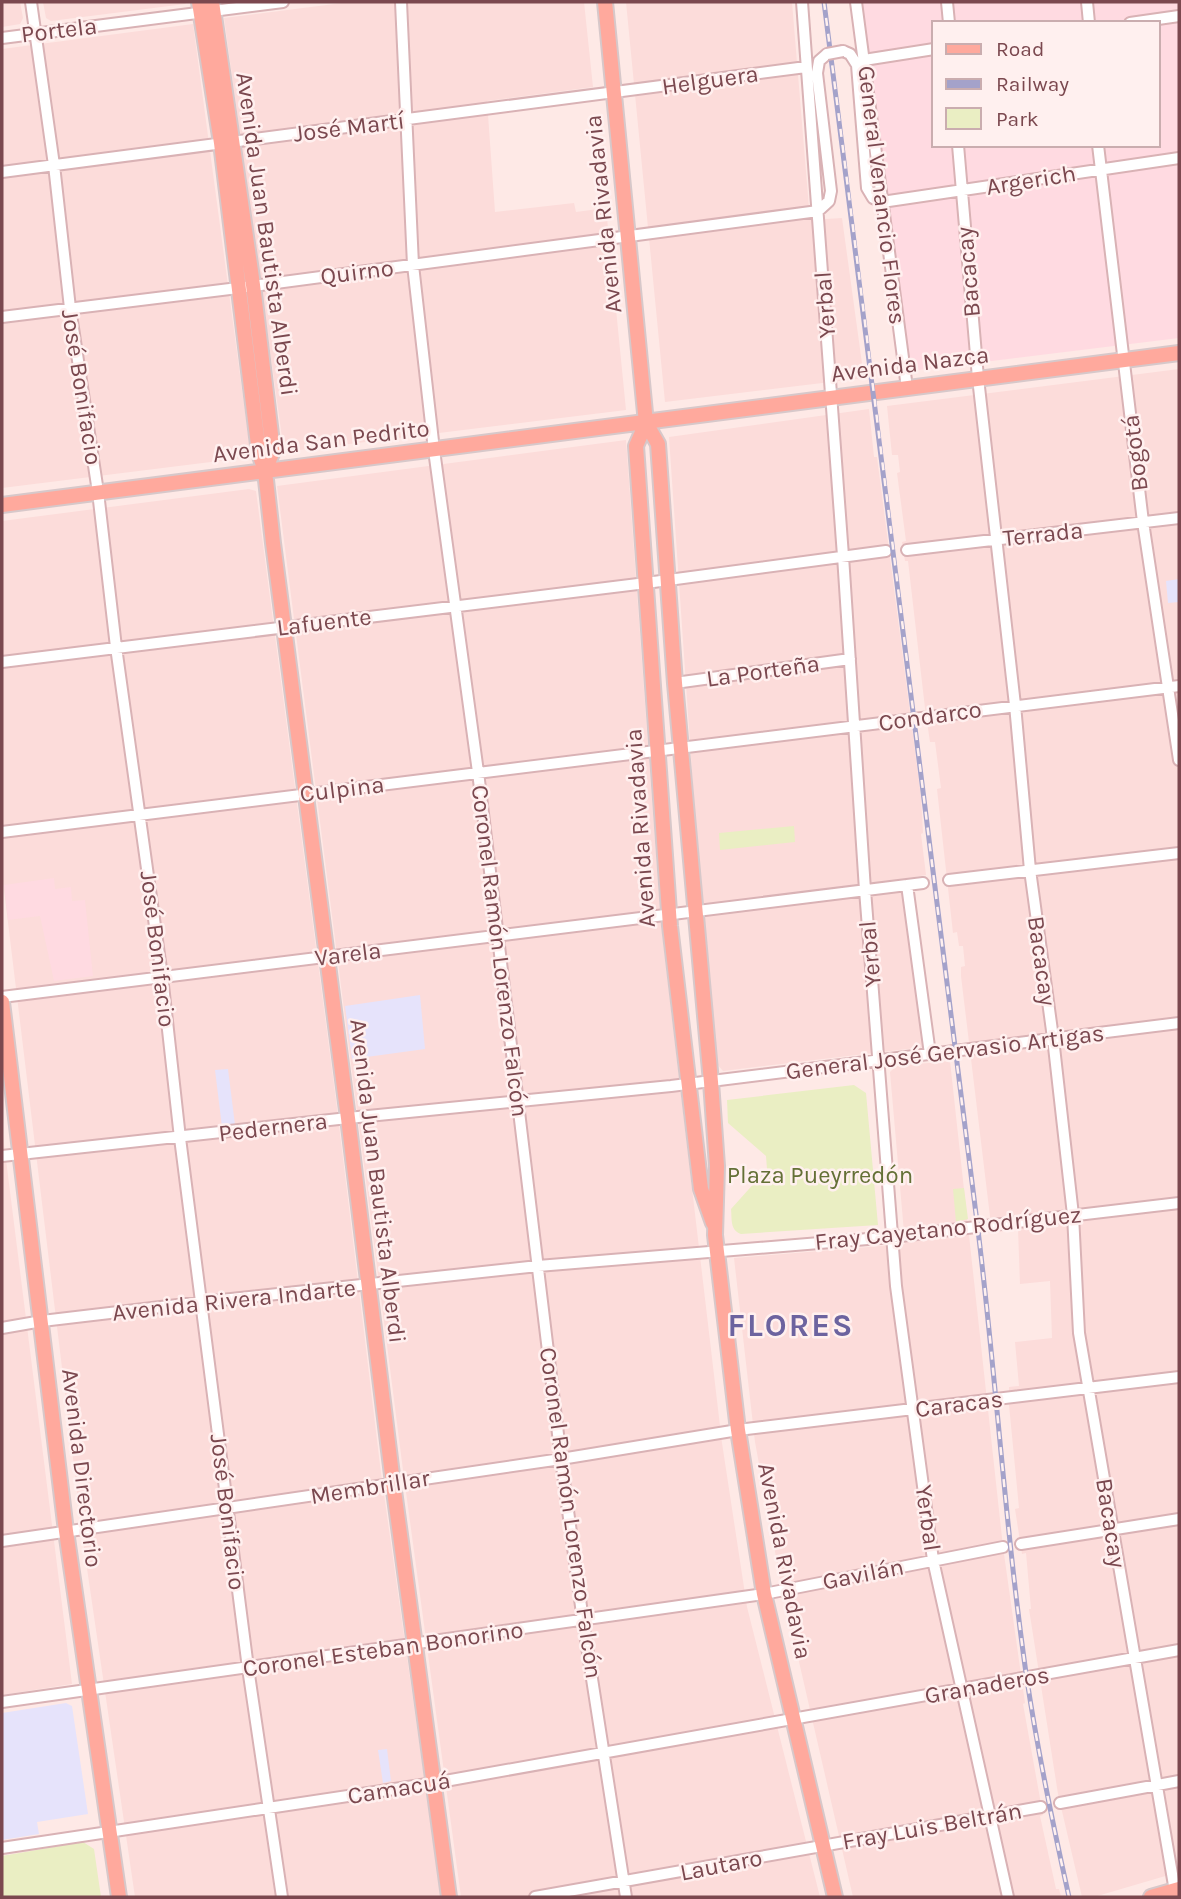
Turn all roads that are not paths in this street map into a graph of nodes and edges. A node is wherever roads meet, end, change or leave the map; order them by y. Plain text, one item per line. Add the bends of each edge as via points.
1 (32, 2) edge
2 (283, 2) edge
3 (401, 2) edge
4 (605, 2) edge
5 (802, 2) edge
6 (856, 2) edge
7 (947, 2) edge
8 (1087, 2) edge
9 (206, 7) edge
10 (1179, 16) edge
11 (949, 21) edge
12 (1089, 21) edge
13 (1144, 21) edge
14 (37, 33) junction
15 (2, 38) edge
16 (932, 49) edge
17 (864, 60) junction
18 (806, 67) junction
19 (614, 93) junction
20 (405, 120) junction
21 (227, 142) junction
22 (958, 147) edge
23 (1098, 147) edge
24 (1179, 158) edge
25 (54, 165) junction
26 (1099, 170) junction
27 (2, 172) edge
28 (961, 191) junction
29 (882, 202) junction
30 (818, 211) junction
31 (629, 236) junction
32 (413, 264) junction
33 (253, 285) junction
34 (238, 288) junction
35 (70, 308) junction
36 (2, 317) edge
37 (1179, 353) edge
38 (1123, 360) junction
39 (978, 378) junction
40 (907, 388) junction
41 (832, 397) junction
42 (646, 423) junction
43 (435, 450) junction
44 (265, 471) junction
45 (98, 492) junction
46 (2, 505) edge
47 (1179, 518) edge
48 (1143, 522) junction
49 (996, 539) junction
50 (907, 550) dead end
51 (886, 551) dead end
52 (844, 556) junction
53 (668, 580) junction
54 (646, 583) junction
55 (455, 606) junction
56 (284, 626) junction
57 (116, 647) junction
58 (850, 659) junction
59 (2, 662) edge
60 (675, 682) junction
61 (1174, 687) edge
62 (1015, 705) junction
63 (855, 726) junction
64 (681, 746) junction
65 (658, 750) junction
66 (1179, 760) edge
67 (478, 772) junction
68 (306, 794) junction
69 (139, 814) junction
70 (2, 832) edge
71 (1179, 853) edge
72 (1030, 870) junction
73 (949, 880) dead end
74 (923, 883) dead end
75 (907, 885) junction
76 (865, 890) junction
77 (695, 913) junction
78 (670, 915) junction
79 (498, 936) junction
80 (327, 956) junction
81 (162, 976) junction
82 (2, 1000) edge
83 (1179, 1023) edge
84 (1053, 1038) junction
85 (930, 1054) junction
86 (878, 1060) junction
87 (711, 1082) junction
88 (690, 1084) junction
89 (519, 1101) junction
90 (348, 1118) junction
91 (180, 1138) junction
92 (21, 1154) junction
93 (2, 1156) edge
94 (1179, 1203) edge
95 (1073, 1215) junction
96 (715, 1229) junction
97 (892, 1237) junction
98 (717, 1250) junction
99 (538, 1266) junction
100 (368, 1285) junction
101 (203, 1302) junction
102 (42, 1321) junction
103 (2, 1328) edge
104 (1179, 1377) edge
105 (1090, 1387) junction
106 (913, 1410) junction
107 (738, 1430) junction
108 (562, 1459) junction
109 (393, 1483) junction
110 (228, 1509) junction
111 (1179, 1518) edge
112 (1112, 1529) junction
113 (66, 1531) junction
114 (2, 1541) edge
115 (1021, 1544) dead end
116 (1003, 1547) dead end
117 (933, 1560) junction
118 (764, 1594) junction
119 (583, 1621) junction
120 (415, 1643) junction
121 (1179, 1650) edge
122 (1134, 1658) junction
123 (248, 1668) junction
124 (963, 1689) junction
125 (89, 1690) junction
126 (2, 1702) edge
127 (794, 1719) junction
128 (605, 1752) junction
129 (1179, 1781) edge
130 (434, 1783) junction
131 (1155, 1785) junction
132 (1060, 1802) dead end
133 (269, 1807) junction
134 (1041, 1807) dead end
135 (990, 1815) junction
136 (109, 1832) junction
137 (823, 1845) junction
138 (2, 1848) edge
139 (624, 1883) junction
140 (1176, 1892) edge
141 (119, 1897) edge
142 (282, 1897) edge
143 (449, 1897) edge
144 (535, 1897) edge
145 (626, 1897) edge
146 (835, 1897) edge
147 (1009, 1897) edge
148 (1151, 1897) edge

1 - 14 street, José Bonifacio
2 - 9 street, Portela
3 - 20 street, Coronel Ramón Lorenzo Falcón
4 - 19 main road, Avenida Rivadavia
5 - 18 street, Yerbal
6 - 17 street, General Venancio Flores
7 - 11 street
8 - 12 street
9 - 14 street, Portela
9 - 21 main road, Avenida Juan Bautista Alberdi
10 - 13 street
14 - 15 street, Portela
14 - 25 street, José Bonifacio
16 - 17 street
17 - 29 street, General Venancio Flores
18 - 19 street, Helguera
18 - 30 street, Yerbal
19 - 20 street, José Martí
19 - 31 main road, Avenida Rivadavia
20 - 21 street, José Martí
20 - 32 street, Coronel Ramón Lorenzo Falcón
21 - 25 street, José Martí
21 - 33 main road, Avenida Juan Bautista Alberdi
21 - 34 main road, Avenida Juan Bautista Alberdi
22 - 28 street, Bacacay
23 - 26 street, Bogotá
24 - 26 street, Argerich
25 - 27 street, José Martí
25 - 35 street, José Bonifacio
26 - 28 street, Argerich
26 - 38 street, Bogotá
28 - 29 street, Argerich
28 - 39 street, Bacacay
29 - 30 street, bridge via 867,188 856,65 843,51 827,54 819,61 817,73 831,191 829,201
29 - 40 street, General Venancio Flores
30 - 31 street
30 - 41 street, Yerbal
31 - 32 street, Quirno
31 - 42 main road, Avenida Rivadavia
32 - 33 street, Quirno
32 - 43 street, Coronel Ramón Lorenzo Falcón
33 - 34 street, Quirno
33 - 44 main road, Avenida Juan Bautista Alberdi via 273,451
34 - 35 street, Quirno
34 - 44 main road, Avenida Juan Bautista Alberdi
35 - 36 street, Quirno
35 - 45 street, José Bonifacio
37 - 38 main road, Avenida Nazca
38 - 39 main road, Avenida Nazca
38 - 48 street, Bogotá
39 - 40 main road, Avenida Nazca
39 - 49 street, Bacacay
40 - 41 main road, Avenida Nazca
41 - 42 main road, Avenida Nazca
41 - 52 street, Yerbal
42 - 43 main road, Avenida San Pedrito
42 - 53 main road, Avenida Rivadavia via 658,444
42 - 54 main road, Avenida Rivadavia via 636,446
43 - 44 main road, Avenida San Pedrito
43 - 55 street, Coronel Ramón Lorenzo Falcón
44 - 45 main road, Avenida San Pedrito
44 - 56 main road, Avenida Juan Bautista Alberdi
45 - 46 main road, Avenida San Pedrito
45 - 57 street, José Bonifacio
47 - 48 street, Terrada
48 - 49 street, Terrada
48 - 61 street, Bogotá
49 - 50 street, Terrada
49 - 62 street, Bacacay
51 - 52 street
52 - 53 street
52 - 58 street, Yerbal
53 - 54 street, Lafuente
53 - 60 main road, Avenida Rivadavia
54 - 55 street, Lafuente
54 - 65 main road, Avenida Rivadavia
55 - 56 street, Lafuente
55 - 67 street, Coronel Ramón Lorenzo Falcón
56 - 57 street, Lafuente
56 - 68 main road, Avenida Juan Bautista Alberdi
57 - 59 street, Lafuente
57 - 69 street, José Bonifacio
58 - 60 street, La Porteña
58 - 63 street, Yerbal
60 - 64 main road, Avenida Rivadavia
61 - 62 street, Condarco
61 - 66 street, Bogotá
62 - 63 street, Condarco
62 - 72 street, Bacacay
63 - 64 street, Condarco
63 - 76 street, Yerbal
64 - 65 street, Culpina
64 - 77 main road, Avenida Rivadavia
65 - 67 street, Culpina
65 - 78 main road, Avenida Rivadavia
67 - 68 street, Culpina
67 - 79 street, Coronel Ramón Lorenzo Falcón
68 - 69 street, Culpina
68 - 80 main road, Avenida Juan Bautista Alberdi
69 - 70 street, Culpina
69 - 81 street, José Bonifacio
71 - 72 street
72 - 73 street
72 - 84 street, Bacacay
74 - 75 street, Varela
75 - 76 street, Varela
75 - 85 street
76 - 77 street, Varela
76 - 86 street, Yerbal
77 - 78 street, Varela
77 - 87 main road, Avenida Rivadavia
78 - 79 street, Varela
78 - 88 main road, Avenida Rivadavia
79 - 80 street, Varela
79 - 89 street, Coronel Ramón Lorenzo Falcón
80 - 81 street, Varela
80 - 90 main road, Avenida Juan Bautista Alberdi
81 - 82 street, Varela
81 - 91 street, José Bonifacio
82 - 92 main road, Avenida Directorio
83 - 84 street, General José Gervasio Artigas
84 - 85 street, General José Gervasio Artigas
84 - 95 street, Bacacay
85 - 86 street, General José Gervasio Artigas
86 - 87 street, General José Gervasio Artigas
86 - 97 street, Yerbal
87 - 88 street, Pedernera
87 - 96 main road, Avenida Rivadavia via 717,1166
88 - 89 street, Pedernera
88 - 96 main road, Avenida Rivadavia via 701,1189
89 - 90 street, Pedernera
89 - 99 street, Coronel Ramón Lorenzo Falcón
90 - 91 street, Pedernera
90 - 100 main road, Avenida Juan Bautista Alberdi
91 - 92 street, Pedernera
91 - 101 street, José Bonifacio
92 - 93 street, Pedernera
92 - 102 main road, Avenida Directorio
94 - 95 street, Fray Cayetano Rodríguez
95 - 97 street, Fray Cayetano Rodríguez
95 - 105 street, Bacacay via 1079,1333
96 - 98 main road, Avenida Rivadavia
97 - 98 street, Fray Cayetano Rodríguez
97 - 106 street, Yerbal
98 - 99 street, Avenida Rivera Indarte
98 - 107 main road, Avenida Rivadavia
99 - 100 street, Avenida Rivera Indarte
99 - 108 street, Coronel Ramón Lorenzo Falcón
100 - 101 street, Avenida Rivera Indarte
100 - 109 main road, Avenida Juan Bautista Alberdi
101 - 102 street, Avenida Rivera Indarte
101 - 110 street, José Bonifacio
102 - 103 street, Avenida Rivera Indarte
102 - 113 main road, Avenida Directorio
104 - 105 street, Caracas
105 - 106 street, Caracas
105 - 112 street, Bacacay
106 - 107 street, Caracas
106 - 117 street, Yerbal
107 - 108 street, Membrillar
107 - 118 main road, Avenida Rivadavia
108 - 109 street, Membrillar
108 - 119 street, Coronel Ramón Lorenzo Falcón
109 - 110 street, Membrillar
109 - 120 main road, Avenida Juan Bautista Alberdi
110 - 113 street, Membrillar
110 - 123 street, José Bonifacio
111 - 112 street
112 - 115 street
112 - 122 street, Bacacay
113 - 114 street, Membrillar
113 - 125 main road, Avenida Directorio
116 - 117 street, Gavilán
117 - 118 street, Gavilán
117 - 124 street, Yerbal
118 - 119 street, Coronel Esteban Bonorino
118 - 127 main road, Avenida Rivadavia
119 - 120 street, Coronel Esteban Bonorino
119 - 128 street, Coronel Ramón Lorenzo Falcón
120 - 123 street, Coronel Esteban Bonorino
120 - 130 main road, Avenida Juan Bautista Alberdi
121 - 122 street, Granaderos
122 - 124 street, Granaderos
122 - 131 street, Bacacay
123 - 125 street, Coronel Esteban Bonorino
123 - 133 street, José Bonifacio
124 - 127 street, Granaderos
124 - 135 street, Yerbal
125 - 126 street, Coronel Esteban Bonorino
125 - 136 main road, Avenida Directorio
127 - 128 street, Camacuá
127 - 137 main road, Avenida Rivadavia
128 - 130 street, Camacuá
128 - 139 street, Coronel Ramón Lorenzo Falcón
129 - 131 street
130 - 133 street, Camacuá
130 - 143 main road, Avenida Juan Bautista Alberdi
131 - 132 street
131 - 140 street, Bacacay
133 - 136 street, Camacuá
133 - 142 street, José Bonifacio
134 - 135 street, Fray Luis Beltrán
135 - 137 street, Fray Luis Beltrán
135 - 147 street, Yerbal
136 - 138 street, Camacuá
136 - 141 main road, Avenida Directorio
137 - 139 street, Lautaro
137 - 146 main road, Avenida Rivadavia
139 - 144 street, Lautaro
139 - 145 street, Coronel Ramón Lorenzo Falcón
140 - 148 main road

